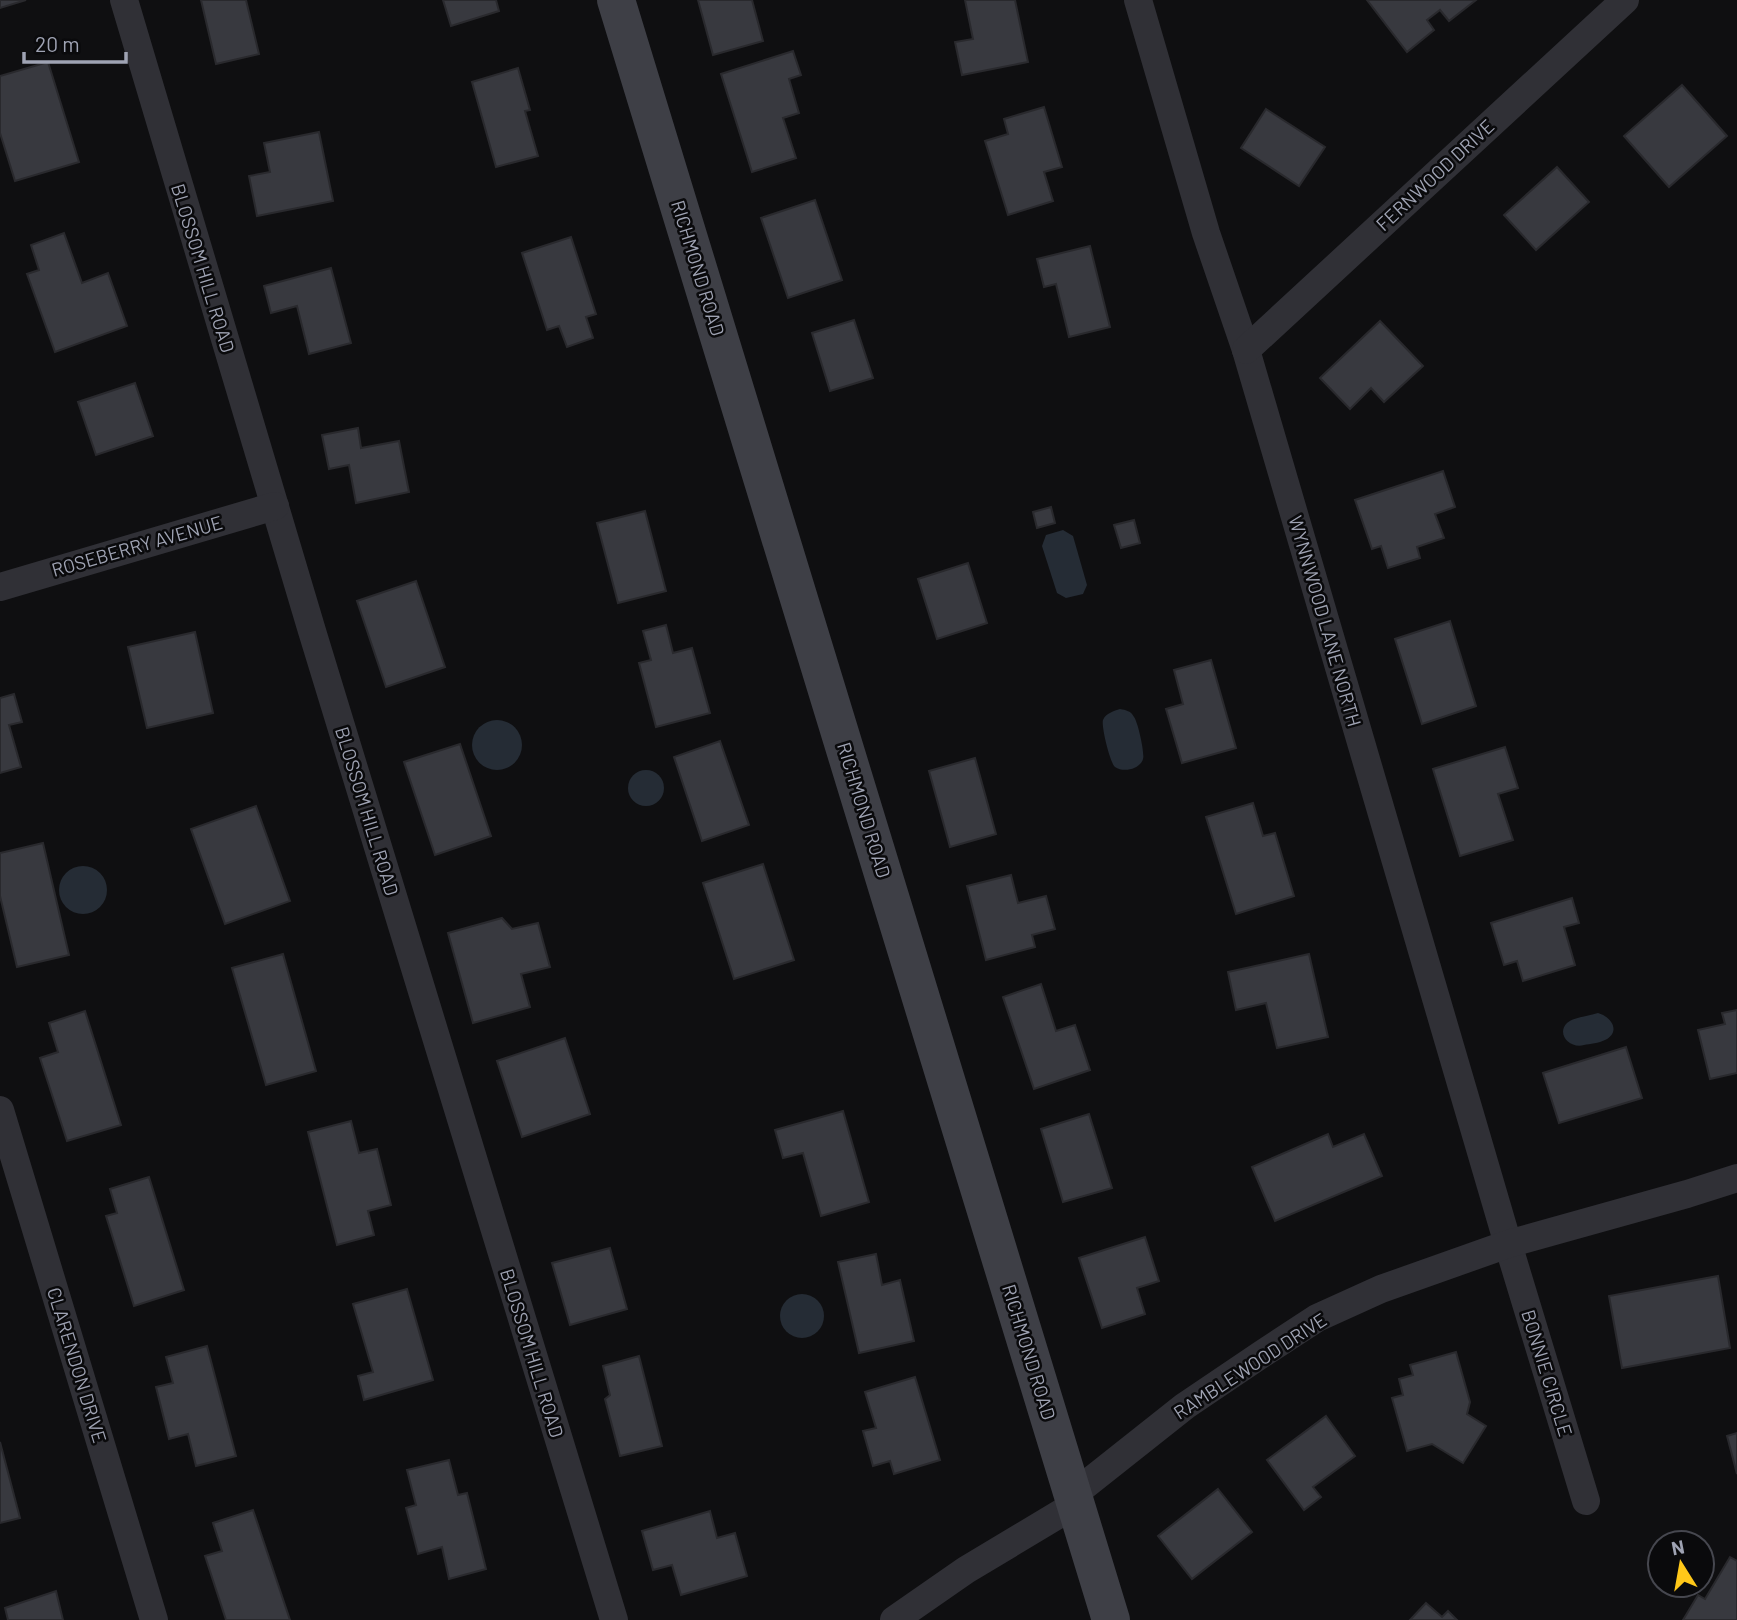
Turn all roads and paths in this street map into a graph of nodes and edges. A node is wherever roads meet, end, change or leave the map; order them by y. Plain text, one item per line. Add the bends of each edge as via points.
1 (124, 0) edge
2 (616, 0) edge
3 (1138, 0) edge
4 (1625, 0) edge
5 (1246, 349) junction
6 (275, 506) junction
7 (0, 586) edge
8 (0, 1110) edge
9 (1737, 1178) edge
10 (1508, 1244) junction
11 (1586, 1501) dead end
12 (1076, 1504) junction
13 (154, 1620) edge
14 (614, 1620) edge
15 (894, 1620) edge
16 (1111, 1620) edge

1 - 6 street, BLOSSOM HILL ROAD
2 - 12 street, RICHMOND ROAD
3 - 5 street, WYNNWOOD LANE NORTH via 1206,233
4 - 5 street, FERNWOOD DRIVE
5 - 10 street, WYNNWOOD LANE NORTH
6 - 7 street, ROSEBERRY AVENUE
6 - 14 street, BLOSSOM HILL ROAD
8 - 13 street, CLARENDON DRIVE
9 - 10 street, RAMBLEWOOD DRIVE
10 - 11 street, BONNIE CIRCLE
10 - 12 street, RAMBLEWOOD DRIVE via 1381,1289 1317,1318 1185,1406 1079,1490
12 - 15 street, RAMBLEWOOD DRIVE
12 - 16 street, RICHMOND ROAD

